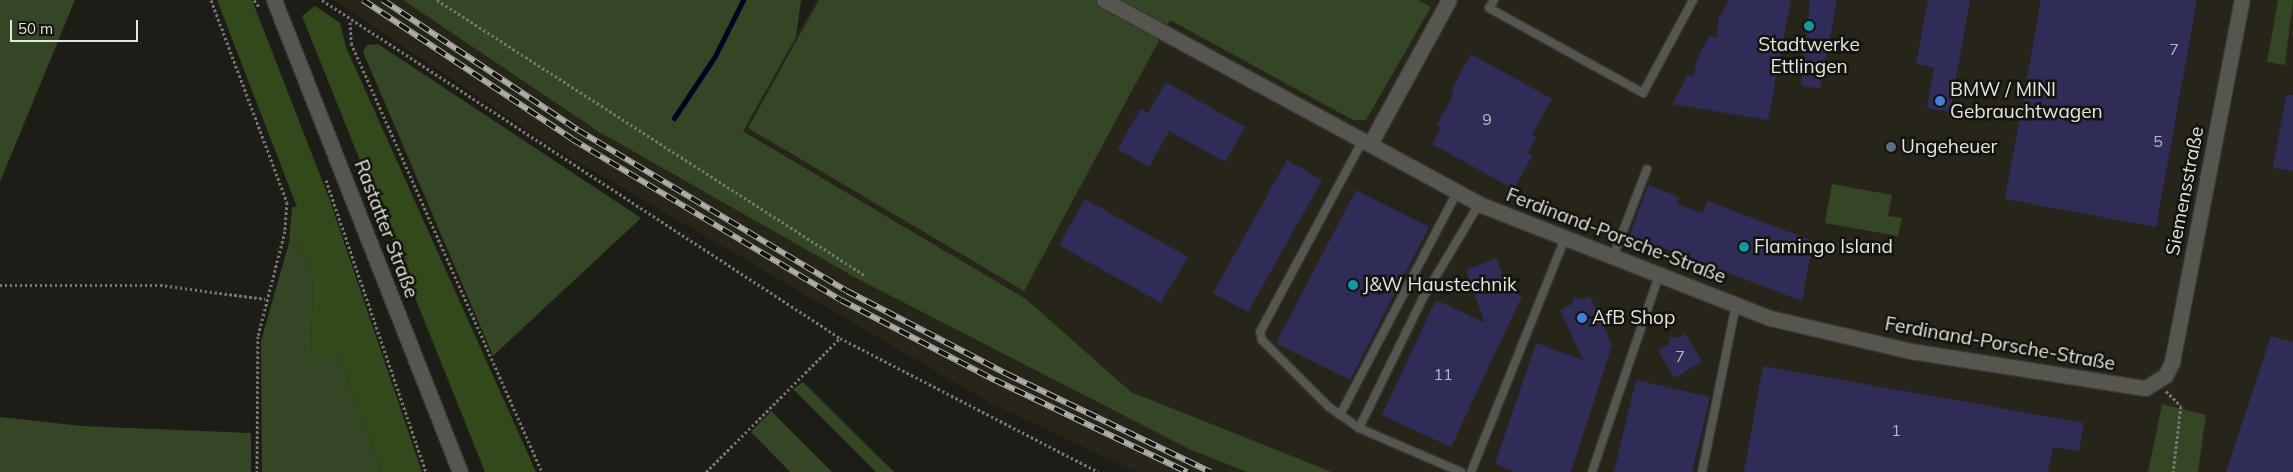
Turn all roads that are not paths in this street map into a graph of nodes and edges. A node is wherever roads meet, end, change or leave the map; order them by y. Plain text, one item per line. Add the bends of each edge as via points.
1 (274, 0) edge
2 (1104, 0) edge
3 (1449, 0) edge
4 (1494, 0) edge
5 (1693, 0) edge
6 (2242, 0) edge
7 (1366, 142) junction
8 (1647, 169) dead end
9 (1457, 192) junction
10 (1479, 204) junction
11 (1565, 238) junction
12 (1613, 257) junction
13 (1659, 274) junction
14 (1736, 304) junction
15 (2155, 385) joint
16 (1340, 415) junction
17 (1359, 428) junction
18 (460, 472) edge
19 (1461, 472) edge
20 (1471, 472) edge
21 (1592, 472) edge
22 (1702, 472) edge

1 - 18 street, Rastatter Straße
2 - 7 street, Ferdinand-Porsche-Straße
3 - 7 street
4 - 5 lane via 1489,8 1643,93
6 - 15 street, Siemensstraße via 2172,362
7 - 9 street, Ferdinand-Porsche-Straße
7 - 16 lane via 1260,332 1262,340
8 - 12 lane
9 - 10 street, Ferdinand-Porsche-Straße
9 - 16 lane
10 - 11 street, Ferdinand-Porsche-Straße
10 - 17 lane via 1423,298
11 - 12 street, Ferdinand-Porsche-Straße
11 - 20 lane
12 - 13 street, Ferdinand-Porsche-Straße
13 - 14 street, Ferdinand-Porsche-Straße
13 - 21 lane
14 - 15 street, Ferdinand-Porsche-Straße via 1770,318 1911,351 2133,387
14 - 22 lane
16 - 17 lane
17 - 19 lane

